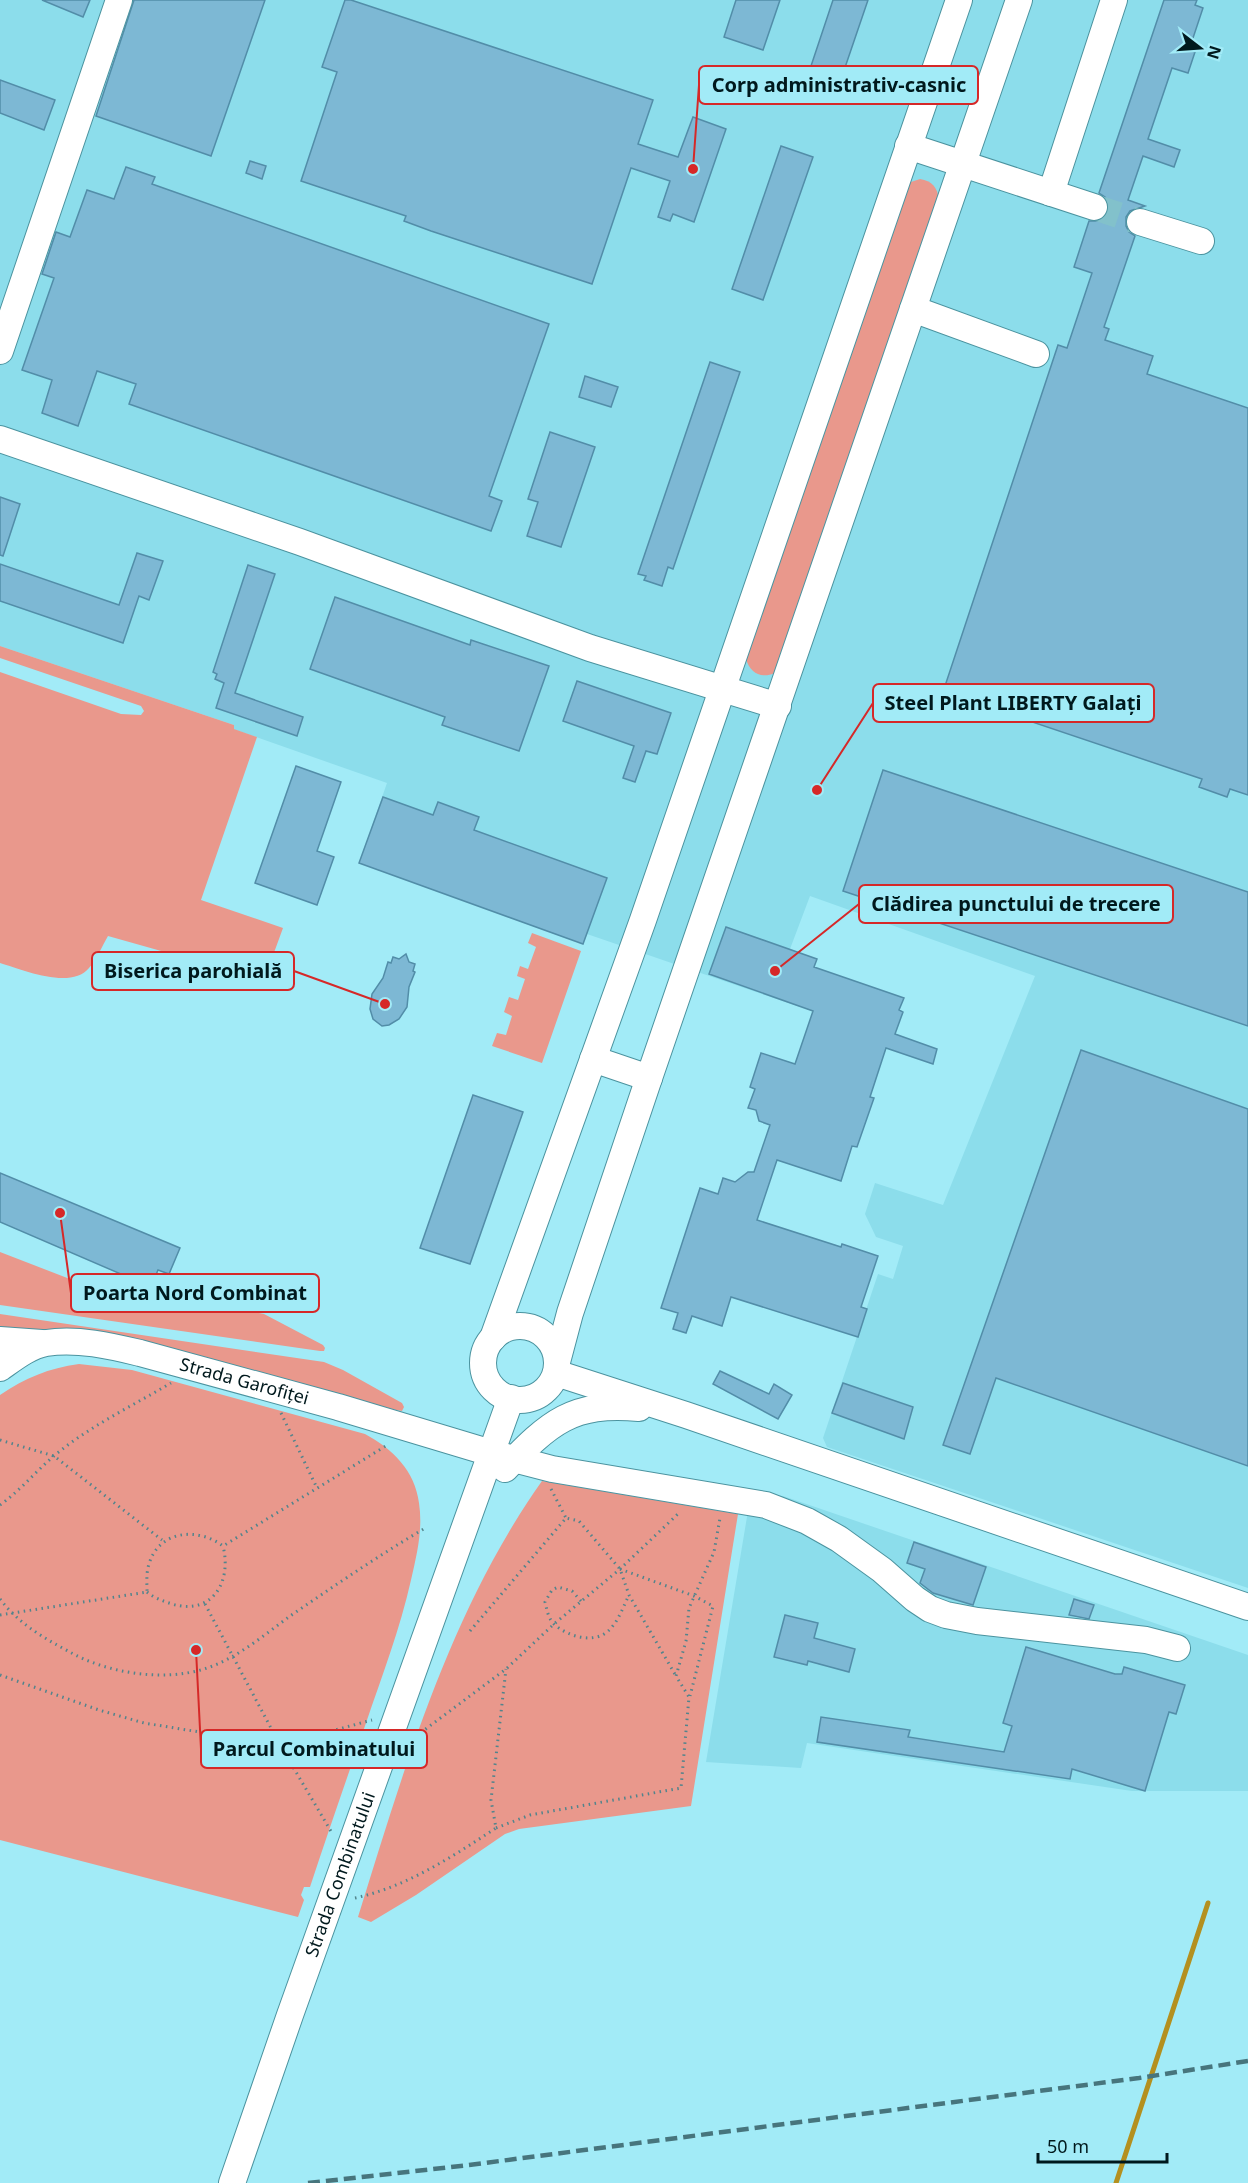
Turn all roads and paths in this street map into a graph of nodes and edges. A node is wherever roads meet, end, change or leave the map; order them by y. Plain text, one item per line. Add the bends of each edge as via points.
1 (119, 0) edge
2 (959, 0) edge
3 (1019, 0) edge
4 (1114, 0) edge
5 (908, 146) junction
6 (962, 163) junction
7 (1051, 193) junction
8 (1094, 207) tunnel mouth
9 (1140, 222) tunnel mouth
10 (1201, 241) dead end
11 (913, 309) junction
12 (0, 351) edge
13 (1036, 354) dead end
14 (0, 439) edge
15 (723, 688) junction
16 (778, 706) junction
17 (593, 1059) junction
18 (649, 1078) junction
19 (493, 1338) junction
20 (0, 1340) edge
21 (45, 1343) junction
22 (0, 1368) edge
23 (557, 1368) junction
24 (173, 1382) dead end
25 (511, 1398) junction
26 (277, 1403) dead end
27 (686, 1415) junction
28 (0, 1440) edge
29 (392, 1442) dead end
30 (54, 1456) junction
31 (503, 1456) junction
32 (548, 1483) dead end
33 (317, 1488) junction
34 (0, 1505) edge
35 (684, 1508) dead end
36 (721, 1514) dead end
37 (566, 1518) junction
38 (427, 1527) dead end
39 (163, 1541) junction
40 (224, 1546) junction
41 (620, 1569) junction
42 (147, 1593) junction
43 (629, 1595) junction
44 (694, 1596) junction
45 (0, 1599) edge
46 (581, 1601) junction
47 (205, 1604) junction
48 (1248, 1607) edge
49 (10, 1613) junction
50 (0, 1615) edge
51 (554, 1624) junction
52 (470, 1631) dead end
53 (1177, 1648) dead end
54 (233, 1656) junction
55 (506, 1669) junction
56 (0, 1675) edge
57 (676, 1676) junction
58 (689, 1697) junction
59 (372, 1720) dead end
60 (408, 1742) dead end
61 (280, 1745) junction
62 (496, 1828) junction
63 (332, 1833) dead end
64 (352, 1898) dead end
65 (232, 2183) edge

1 - 12 street
2 - 5 street
3 - 6 street
4 - 7 street
5 - 6 street
5 - 15 street
6 - 7 street
6 - 11 street
7 - 8 street
9 - 10 street
11 - 13 street
11 - 16 street
14 - 15 street via 300,542 590,648
15 - 16 street
15 - 17 street
16 - 18 street
17 - 18 street
17 - 19 street
18 - 23 street via 570,1313
19 - 23 street via 511,1327 533,1328 550,1341
19 - 25 street via 487,1346 483,1367 492,1387
20 - 21 street
21 - 22 street, Strada Garofiței
21 - 31 street, Strada Garofiței via 111,1346 140,1353
23 - 25 street via 543,1392 522,1400
23 - 27 street
24 - 30 path
25 - 31 street
26 - 33 path
27 - 31 street via 623,1407 579,1411
27 - 48 street
28 - 30 path
29 - 33 path
30 - 34 path
30 - 39 path
31 - 53 street, Strada Garofiței via 552,1469 749,1501 786,1512 839,1539 915,1599 946,1615 1146,1640
31 - 65 street, Strada Combinatului via 474,1502
32 - 37 path
33 - 40 path
35 - 41 path
36 - 44 path via 714,1552
37 - 41 path via 579,1521
37 - 52 path
38 - 54 path
39 - 40 path via 191,1534 214,1539
39 - 42 path via 149,1563
40 - 47 path via 224,1575
41 - 43 path
41 - 44 path
41 - 46 path
42 - 47 path via 186,1607
42 - 49 path
43 - 51 path via 606,1634 583,1638
43 - 57 path
44 - 57 path
44 - 58 path via 712,1606
45 - 49 path
46 - 51 path
46 - 51 path via 564,1587 552,1590 545,1602
47 - 54 path
49 - 50 path
49 - 54 path via 31,1631 91,1663 131,1672 188,1673
51 - 55 path
54 - 61 path
55 - 60 path
55 - 62 path via 491,1800
56 - 61 path via 144,1723
57 - 58 path
58 - 62 path via 681,1788 530,1815
59 - 61 path
61 - 63 path
62 - 64 path via 414,1877 381,1893

